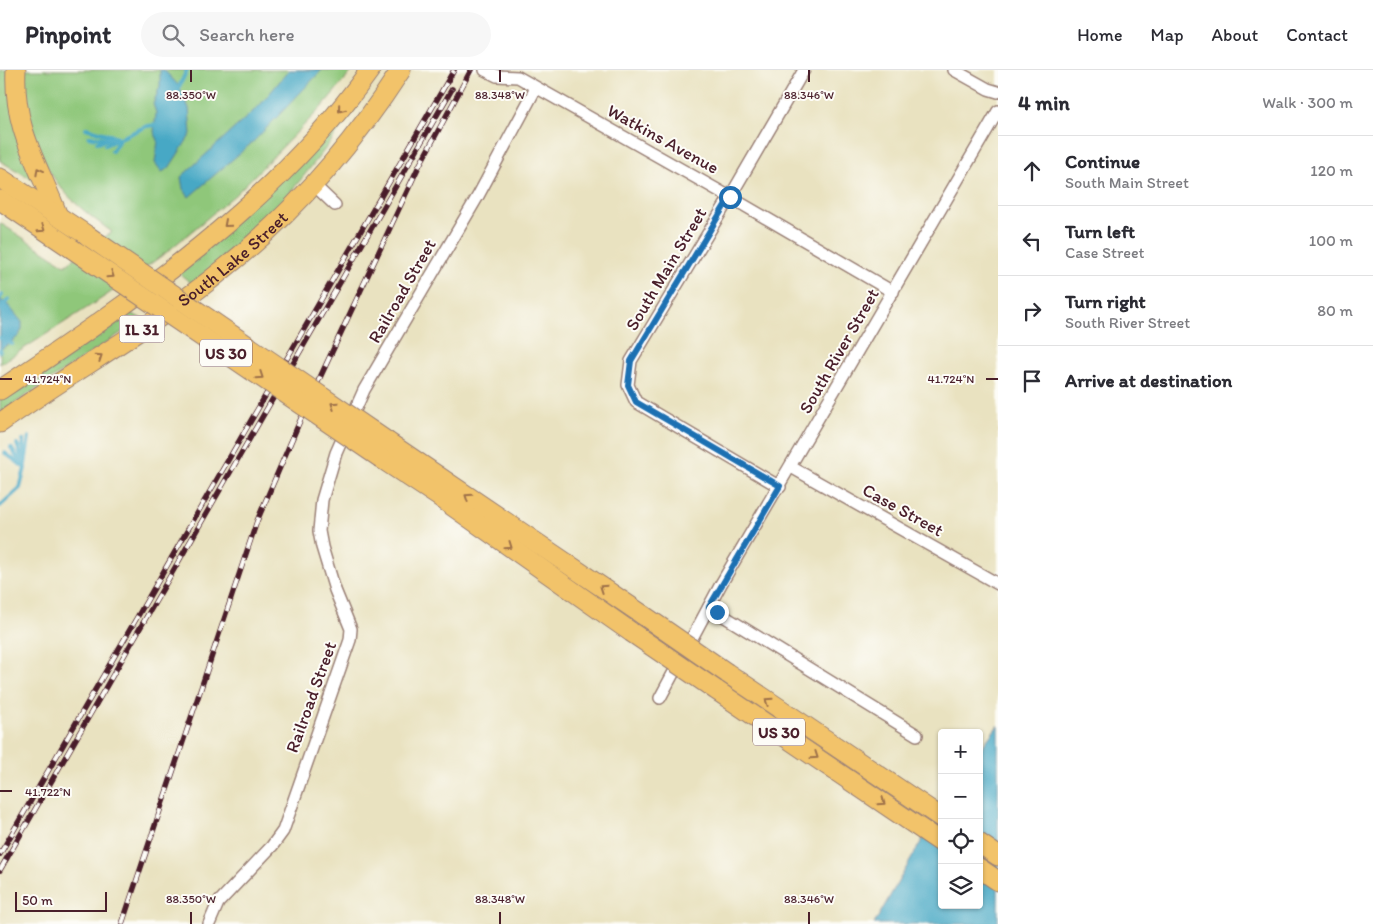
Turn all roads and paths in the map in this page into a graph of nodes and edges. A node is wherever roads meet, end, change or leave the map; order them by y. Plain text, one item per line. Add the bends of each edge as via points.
1 (16, 70) edge
2 (370, 70) edge
3 (401, 70) edge
4 (485, 70) edge
5 (804, 70) edge
6 (954, 70) edge
7 (516, 74) edge
8 (536, 88) junction
9 (998, 92) edge
10 (998, 111) edge
11 (0, 178) edge
12 (313, 184) junction
13 (730, 197) junction
14 (0, 200) edge
15 (335, 205) dead end
16 (58, 216) junction
17 (893, 292) junction
18 (0, 390) edge
19 (0, 423) edge
20 (385, 450) junction
21 (791, 467) junction
22 (780, 486) junction
23 (998, 584) edge
24 (709, 607) junction
25 (660, 698) dead end
26 (917, 735) dead end
27 (938, 815) edge
28 (938, 840) edge
29 (983, 846) edge
30 (998, 856) edge
31 (983, 871) edge
32 (998, 881) edge
33 (209, 924) edge

16 -> 1 main road via 23,134
2 -> 18 main road, South Lake Street / IL 31 via 354,93 276,180 192,254 118,310
3 - 12 main road, South Lake Street / IL 31 via 364,123
4 - 7 street, Watkins Avenue via 497,76
5 - 13 street, South Main Street
6 - 9 street
7 - 8 street, Watkins Avenue
8 - 13 street, Watkins Avenue
8 - 33 street, Railroad Street via 478,196 364,390 336,453 322,500 319,531 335,590 351,629 350,640 283,831 218,903
10 - 17 street, South River Street
11 - 16 main road, US 30
12 - 15 street
19 -> 12 main road, South Lake Street / IL 31 via 210,281 275,224
13 - 17 street, Watkins Avenue
13 - 22 street, South Main Street via 631,361 628,385 636,402
14 -> 20 main road, US 30, bridge
20 -> 16 main road, US 30, bridge
17 - 21 street, South River Street
27 -> 20 main road, US 30, bridge via 643,615
20 -> 28 main road, US 30, bridge via 631,632
21 - 22 street, South River Street
21 - 23 street, Case Street
22 - 24 street, South River Street
24 - 25 street, South River Street
24 - 26 street
29 - 30 main road
31 - 32 main road

